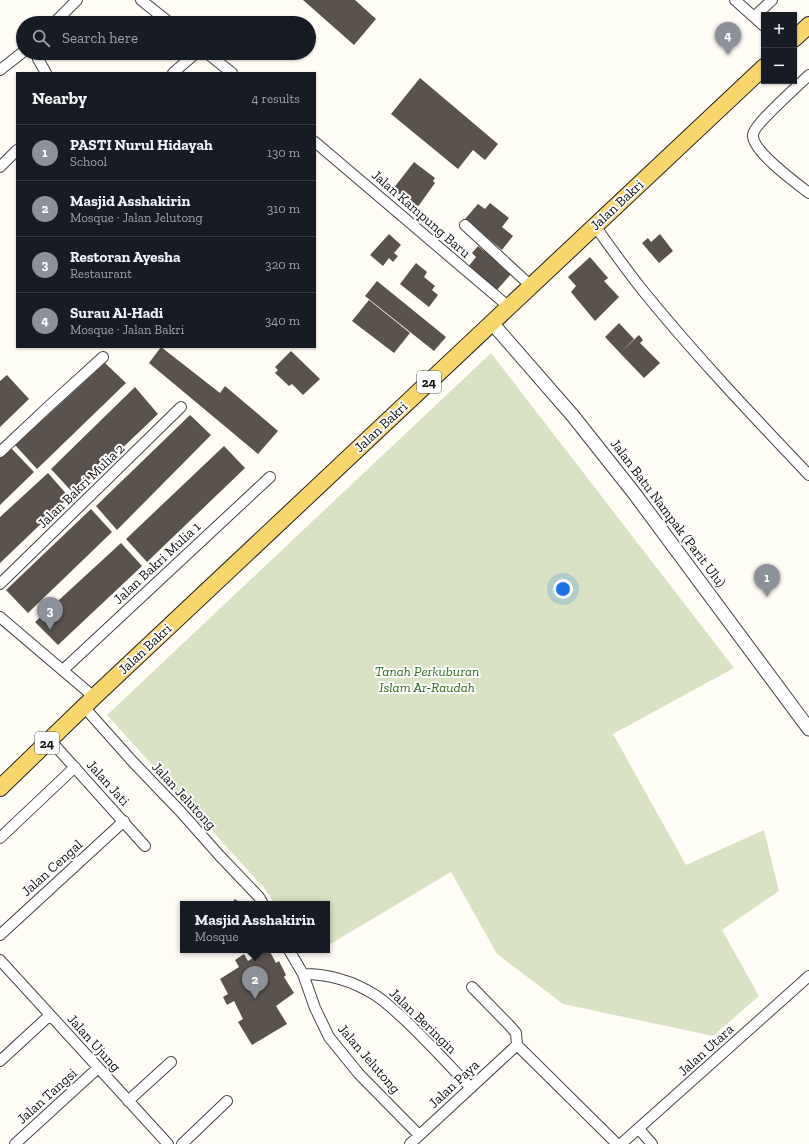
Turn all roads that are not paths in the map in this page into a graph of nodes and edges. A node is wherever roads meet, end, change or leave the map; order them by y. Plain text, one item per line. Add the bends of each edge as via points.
1 (77, 0) edge
2 (141, 0) edge
3 (735, 0) edge
4 (772, 0) edge
5 (61, 16) edge
6 (161, 16) edge
7 (754, 17) junction
8 (761, 23) edge
9 (16, 57) edge
10 (39, 60) edge
11 (188, 60) edge
12 (216, 60) edge
13 (0, 70) edge
14 (761, 70) edge
15 (45, 72) edge
16 (174, 72) edge
17 (231, 72) edge
18 (809, 75) edge
19 (316, 143) edge
20 (16, 151) edge
21 (0, 166) edge
22 (809, 194) edge
23 (465, 225) dead end
24 (595, 226) junction
25 (531, 286) junction
26 (509, 307) junction
27 (492, 323) junction
28 (103, 358) dead end
29 (181, 407) dead end
30 (0, 452) edge
31 (809, 475) edge
32 (270, 476) dead end
33 (0, 584) edge
34 (0, 617) edge
35 (64, 670) junction
36 (89, 702) junction
37 (809, 729) edge
38 (50, 740) junction
39 (75, 767) junction
40 (0, 788) edge
41 (124, 822) junction
42 (0, 838) edge
43 (145, 846) dead end
44 (261, 901) edge
45 (0, 935) edge
46 (291, 953) edge
47 (0, 960) edge
48 (303, 974) junction
49 (809, 976) edge
50 (472, 987) dead end
51 (50, 1015) junction
52 (517, 1045) junction
53 (0, 1061) edge
54 (171, 1062) dead end
55 (98, 1068) junction
56 (471, 1088) junction
57 (128, 1101) junction
58 (227, 1101) dead end
59 (639, 1129) junction
60 (419, 1135) junction
61 (15, 1144) edge
62 (168, 1144) edge
63 (182, 1144) edge
64 (410, 1144) edge
65 (617, 1144) edge
66 (621, 1144) edge
67 (652, 1144) edge

1 - 5 street
2 - 6 street
3 - 7 street
4 - 7 street
7 - 8 street
9 - 13 street
10 - 15 street
11 - 16 street
12 - 17 street
14 - 24 main road, Jalan Bakri / 24
18 - 22 street via 755,128 753,134 759,149
19 - 26 street, Jalan Kampung Baru
20 - 21 street
23 - 25 street
24 - 25 main road, Jalan Bakri / 24
24 - 31 street via 634,280 672,325
25 - 26 main road, Jalan Bakri / 24
26 - 27 main road, Jalan Bakri / 24
27 - 36 main road, Jalan Bakri / 24
27 - 37 street, Jalan Batu Nampak (Parit Ulu) via 573,416 634,493
28 - 30 street
29 - 33 street, Jalan Bakri Mulia 2
32 - 35 street, Jalan Bakri Mulia 1
34 - 35 street, Jalan Jelutong
35 - 36 street, Jalan Jelutong
36 - 38 main road, Jalan Bakri / 24
36 - 44 street, Jalan Jelutong via 133,762
38 - 39 street, Jalan Jati
38 - 40 main road, Jalan Bakri / 24
39 - 41 street, Jalan Jati
39 - 42 street
41 - 43 street, Jalan Jati
41 - 45 street, Jalan Cengal
46 - 48 street, Jalan Jelutong
47 - 51 street, Jalan Ujung
48 - 56 street, Jalan Beringin via 342,980 363,988 383,1000 416,1030
48 - 60 street, Jalan Jelutong via 329,1037 359,1074
49 - 59 street, Jalan Utara
50 - 52 street via 516,1033
51 - 53 street
51 - 55 street, Jalan Ujung
52 - 56 street, Jalan Paya
52 - 65 street
54 - 57 street
55 - 57 street, Jalan Ujung
55 - 61 street, Jalan Tangsi
56 - 60 street, Jalan Paya
57 - 62 street, Jalan Ujung
58 - 63 street
59 - 66 street, Jalan Utara
59 - 67 street
60 - 64 street, Jalan Paya

